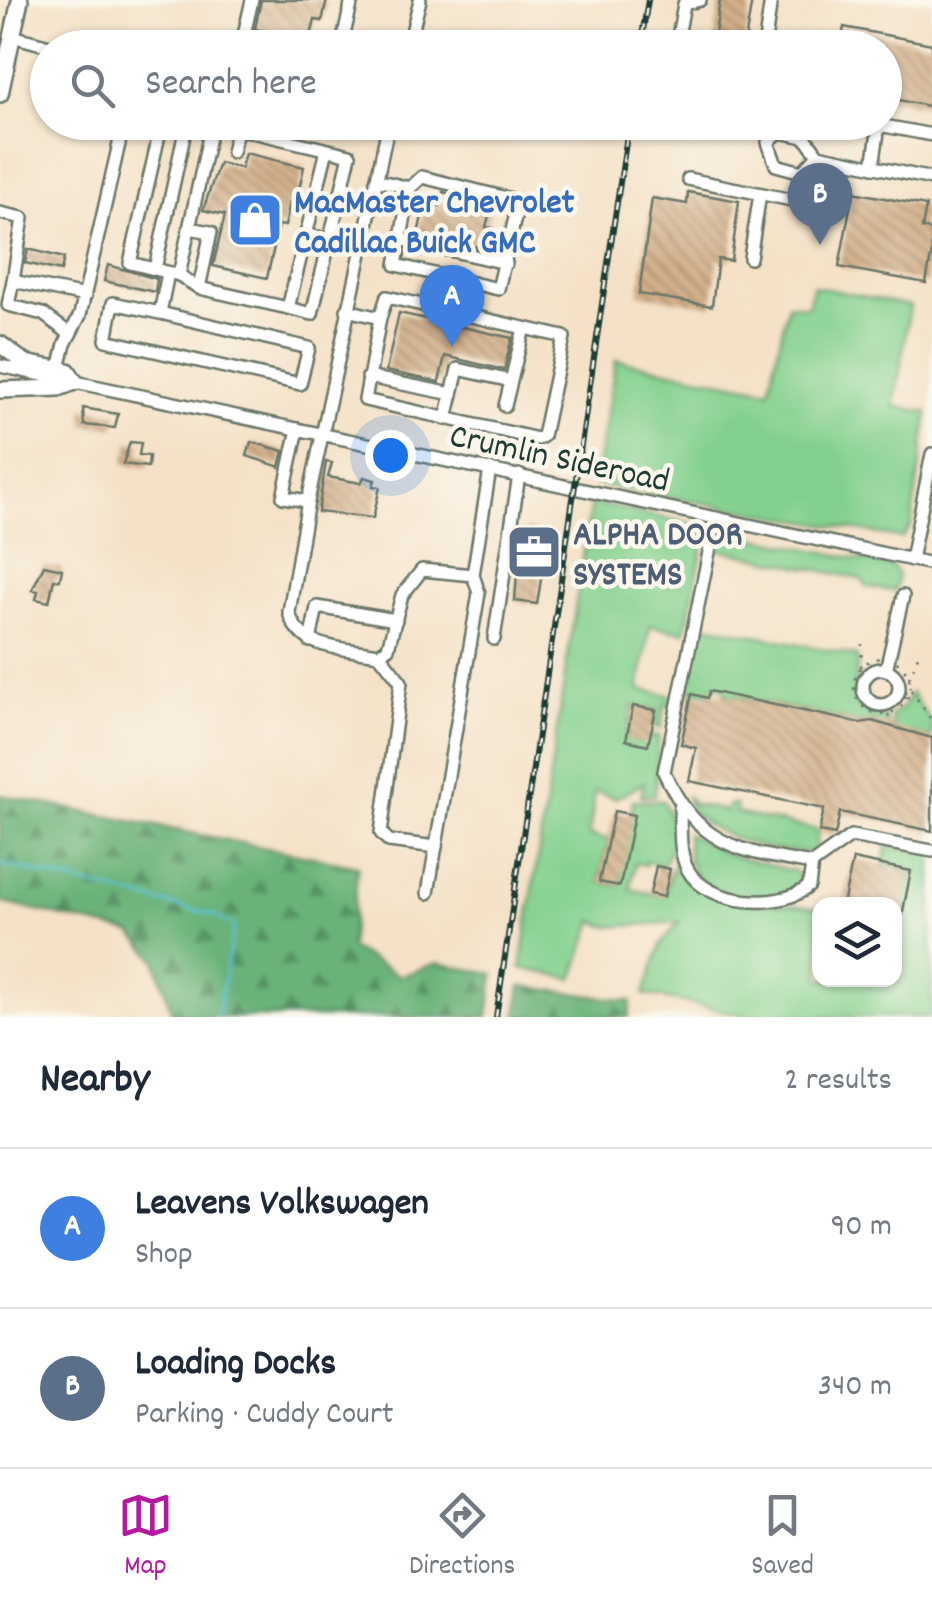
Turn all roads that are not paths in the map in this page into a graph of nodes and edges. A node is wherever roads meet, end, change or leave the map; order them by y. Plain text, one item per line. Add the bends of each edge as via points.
1 (20, 0) edge
2 (252, 0) edge
3 (352, 0) edge
4 (420, 0) edge
5 (700, 0) edge
6 (771, 0) edge
7 (245, 30) edge
8 (345, 30) edge
9 (412, 30) edge
10 (679, 30) edge
11 (767, 30) edge
12 (12, 36) junction
13 (30, 41) edge
14 (0, 94) edge
15 (902, 129) edge
16 (932, 134) edge
17 (120, 140) edge
18 (158, 140) edge
19 (183, 140) edge
20 (207, 140) edge
21 (235, 140) edge
22 (290, 140) edge
23 (385, 140) edge
24 (769, 140) edge
25 (809, 140) edge
26 (878, 140) edge
27 (327, 150) junction
28 (232, 152) dead end
29 (818, 155) junction
30 (873, 167) junction
31 (688, 179) dead end
32 (932, 179) edge
33 (376, 180) junction
34 (410, 188) junction
35 (760, 194) junction
36 (796, 201) dead end
37 (0, 212) edge
38 (189, 228) junction
39 (307, 234) junction
40 (330, 239) junction
41 (399, 239) junction
42 (360, 246) junction
43 (750, 258) dead end
44 (506, 263) junction
45 (155, 269) junction
46 (174, 274) junction
47 (13, 280) junction
48 (199, 288) junction
49 (85, 296) junction
50 (288, 308) junction
51 (347, 310) junction
52 (160, 313) junction
53 (380, 318) junction
54 (524, 328) junction
55 (70, 334) junction
56 (0, 344) edge
57 (0, 366) edge
58 (59, 369) junction
59 (368, 377) junction
60 (511, 380) junction
61 (75, 382) junction
62 (0, 390) edge
63 (452, 394) junction
64 (505, 406) dead end
65 (446, 419) junction
66 (298, 429) junction
67 (322, 434) junction
68 (932, 454) edge
69 (490, 469) junction
70 (519, 475) junction
71 (308, 501) junction
72 (716, 518) junction
73 (910, 560) junction
74 (932, 564) edge
75 (473, 575) junction
76 (902, 596) dead end
77 (396, 620) junction
78 (494, 638) dead end
79 (310, 641) junction
80 (379, 654) junction
81 (887, 665) road end
82 (680, 807) junction
83 (436, 847) junction
84 (932, 851) edge
85 (812, 864) junction
86 (428, 893) dead end

1 - 12 main road
2 - 7 street
3 - 8 street
4 - 9 street
5 - 10 street via 684,4
6 - 11 street
12 - 13 street
12 - 14 main road
15 - 16 street
17 - 49 street
18 - 45 street via 130,263
19 - 45 street
20 - 38 street
21 - 28 street
22 - 27 street
23 - 33 street
24 - 29 street via 776,165 802,172
25 - 29 street
26 - 30 street
27 - 39 street
27 - 40 street via 350,155
29 - 30 street
30 - 32 street
31 - 35 street
33 - 34 street
33 - 42 street
34 - 41 street
34 - 44 street via 422,177 519,201
35 - 36 street
35 - 43 street
37 - 47 street via 24,218
38 - 46 street
38 - 48 street via 212,232
39 - 40 street
39 - 50 street
40 - 42 street
40 - 50 street via 312,314
41 - 44 street
41 - 44 street via 399,268 495,290
42 - 51 street
45 - 46 street
46 - 48 street
46 - 52 street
47 - 49 street
47 - 55 street via 8,305 44,314
48 - 50 street
49 - 55 street
51 - 53 street
51 - 67 street
52 - 52 street via 114,304 106,340 300,384 309,348
53 - 54 street via 388,297
53 - 59 street
54 - 60 street
54 - 65 street via 565,339 544,436
55 - 58 street
56 - 58 main road via 25,364
57 - 61 street, Crumlin Sideroad
58 - 61 main road
59 - 63 street
59 - 65 street via 365,400
60 - 63 street via 458,370
60 - 64 street
61 - 62 main road
61 - 66 street, Crumlin Sideroad
63 - 65 street
66 - 67 street, Crumlin Sideroad
66 - 71 street via 284,497
67 - 69 street, Crumlin Sideroad
67 - 71 street
68 - 73 street
69 - 70 street, Crumlin Sideroad
69 - 75 street
70 - 72 street, Crumlin Sideroad
70 - 78 street
71 - 79 street via 289,612 292,625
72 - 73 street, Crumlin Sideroad
72 - 82 street via 664,772
73 - 74 street, Crumlin Sideroad
75 - 77 street via 422,570 402,595
75 - 83 street via 479,592
76 - 81 street
77 - 79 street via 317,607
77 - 80 street via 388,648
79 - 80 street
80 - 83 street via 401,682 381,834
82 - 85 street via 717,840
82 - 85 street via 682,855 705,889 783,899 809,886
83 - 86 street
84 - 85 street via 852,836

